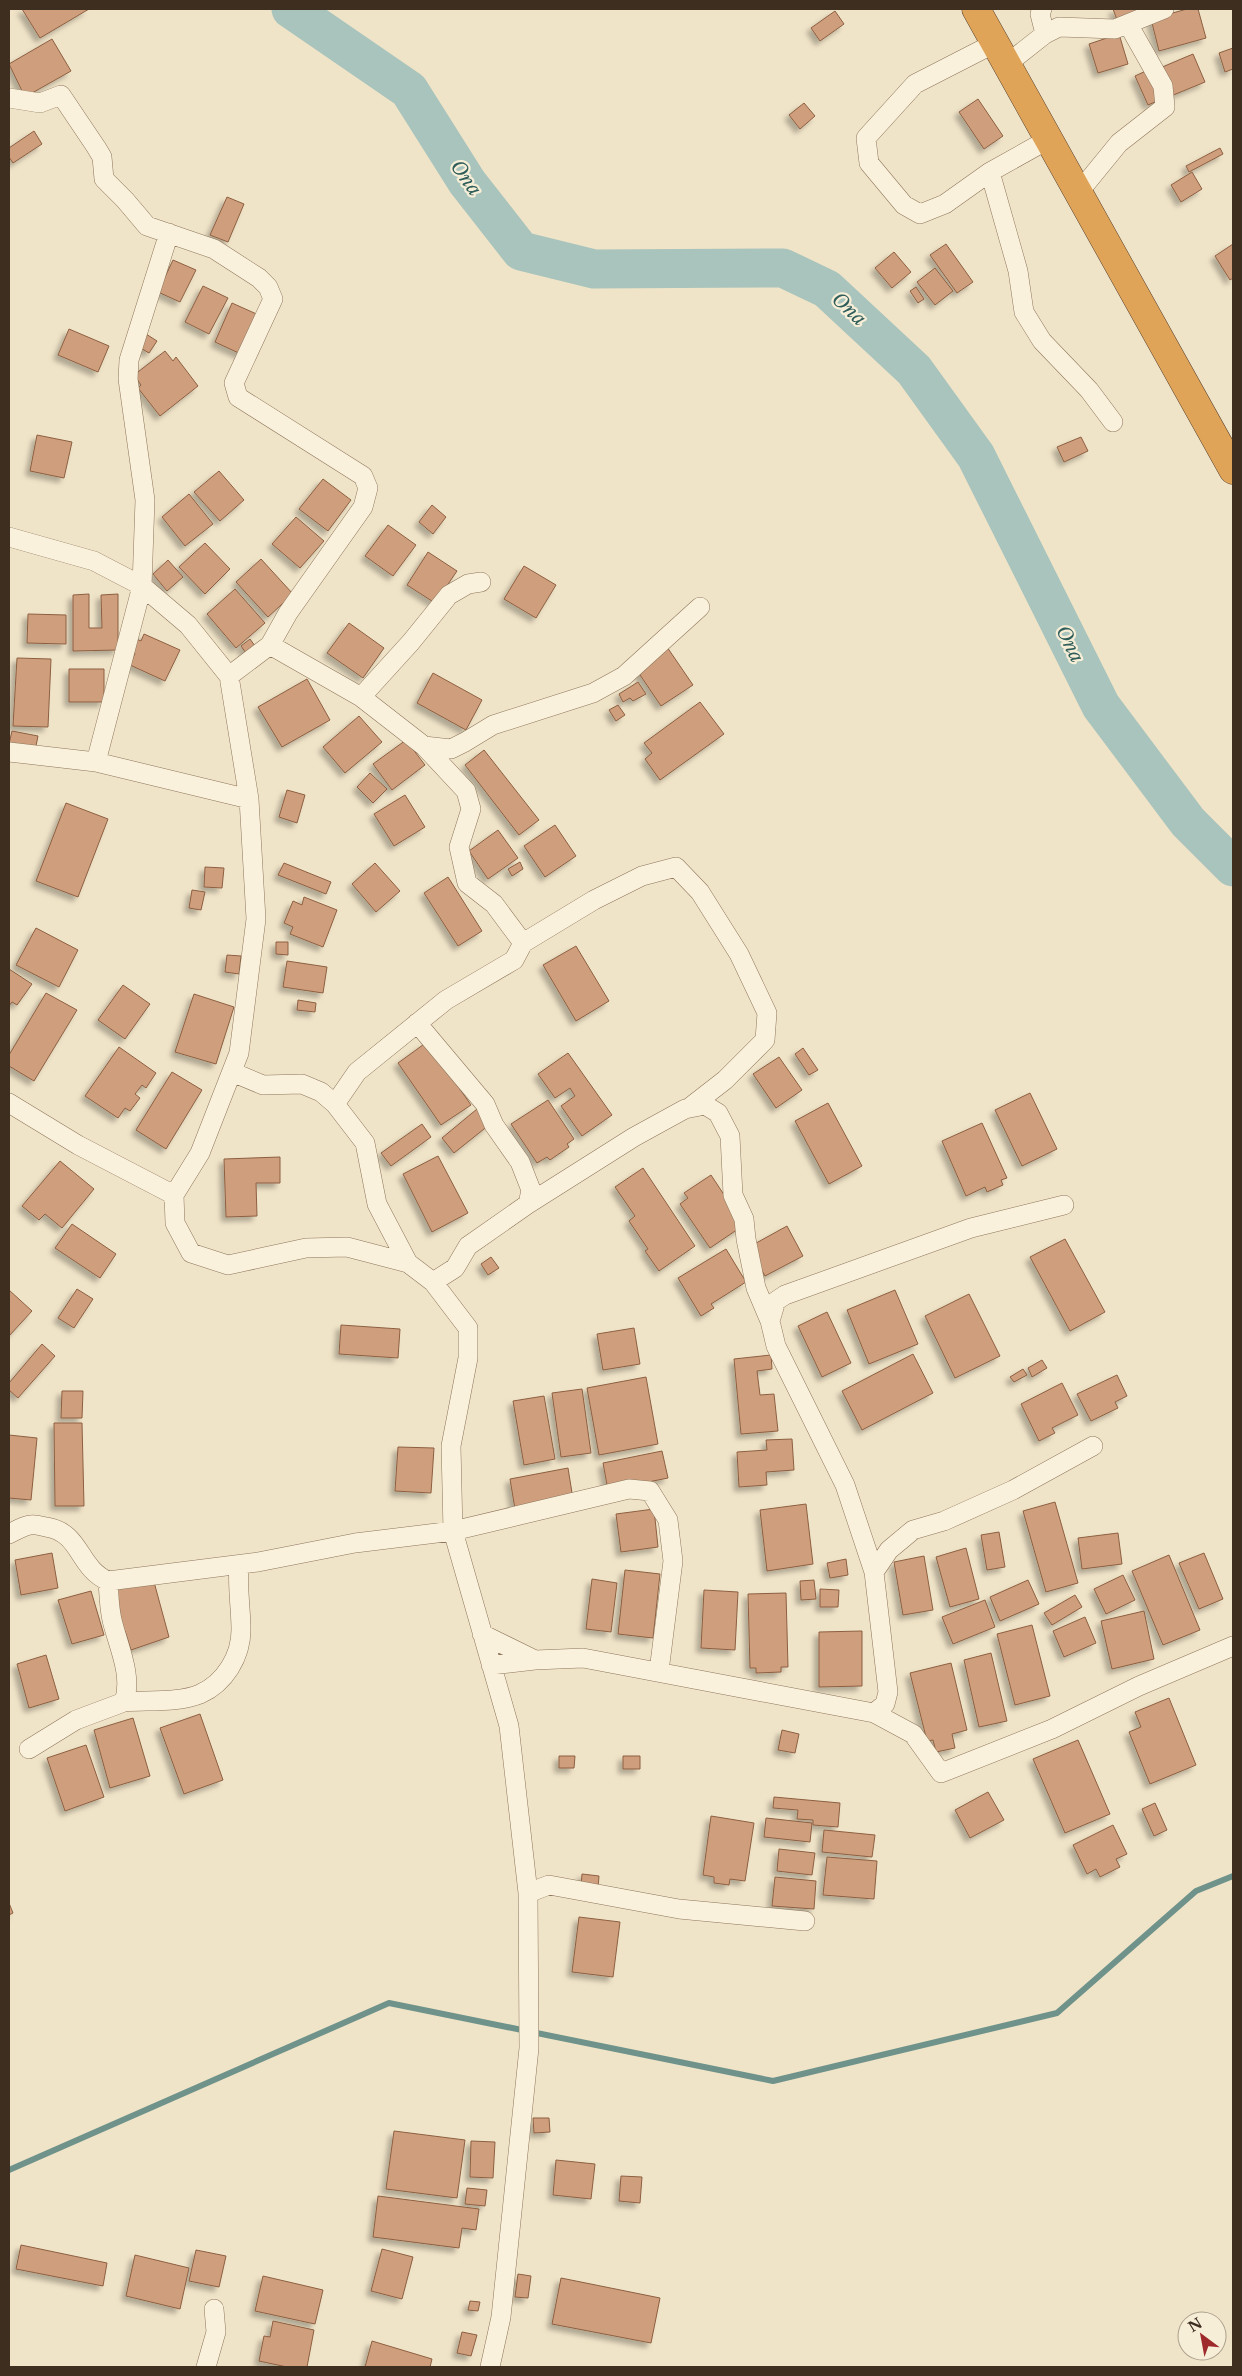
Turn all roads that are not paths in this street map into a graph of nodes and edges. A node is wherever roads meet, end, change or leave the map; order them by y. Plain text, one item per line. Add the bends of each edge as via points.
1 (976, 9) edge
2 (1042, 9) edge
3 (1164, 9) edge
4 (1128, 24) junction
5 (1045, 34) junction
6 (1001, 53) junction
7 (9, 98) edge
8 (1049, 139) junction
9 (990, 172) junction
10 (1079, 192) junction
11 (169, 233) junction
12 (1114, 422) dead end
13 (1233, 470) edge
14 (9, 537) edge
15 (481, 582) dead end
16 (142, 586) junction
17 (700, 607) dead end
18 (270, 645) junction
19 (229, 676) junction
20 (360, 697) junction
21 (424, 746) junction
22 (9, 752) edge
23 (96, 762) junction
24 (250, 799) junction
25 (523, 943) junction
26 (416, 1023) junction
27 (232, 1072) junction
28 (9, 1103) edge
29 (335, 1104) junction
30 (688, 1109) junction
31 (174, 1195) junction
32 (528, 1204) junction
33 (1064, 1205) dead end
34 (408, 1263) junction
35 (433, 1282) junction
36 (770, 1321) junction
37 (1093, 1446) dead end
38 (453, 1531) junction
39 (9, 1534) edge
40 (239, 1565) junction
41 (874, 1572) junction
42 (108, 1581) junction
43 (482, 1634) junction
44 (1233, 1646) edge
45 (535, 1660) junction
46 (659, 1671) junction
47 (494, 1673) junction
48 (124, 1702) junction
49 (874, 1713) junction
50 (29, 1749) dead end
51 (528, 1894) junction
52 (805, 1921) dead end
53 (214, 2309) dead end
54 (206, 2367) edge
55 (490, 2367) edge

1 - 6 highway
2 - 5 street via 1040,14
3 - 4 street
4 - 5 street via 1115,29 1059,27
4 - 10 street via 1163,86 1165,107 1120,143
5 - 6 street
6 - 8 highway
6 - 9 street via 915,84 866,138 869,163 904,205 920,214 945,204
7 - 11 street via 40,103 60,94 102,157 104,179 147,226
8 - 9 street
8 - 10 highway
9 - 12 street via 1018,271 1024,312 1042,341 1089,390
10 - 13 highway
11 - 16 street via 129,360 128,379 145,500
11 - 18 street via 214,249 268,287 273,299 234,383 238,397 363,476 368,488 363,507 288,613
14 - 16 street via 94,561
15 - 20 street via 468,584 449,595
16 - 19 street via 188,625
16 - 23 street
17 - 21 street via 624,676 593,693 493,725 450,749
18 - 19 street
18 - 20 street
19 - 24 street
20 - 21 street
21 - 25 street via 466,791 471,809 459,847 467,883 494,904
22 - 23 street
23 - 24 street
24 - 27 street via 256,919 239,1053
25 - 26 street via 514,960 446,1000
25 - 30 street via 594,900 642,876 676,867 700,892 734,946 767,1013 765,1040
26 - 29 street via 357,1072
26 - 32 street via 485,1104 494,1125 520,1162 531,1190
27 - 29 street via 263,1085 302,1084 321,1092
27 - 31 street via 200,1153
28 - 31 street via 78,1145
29 - 34 street via 365,1143 377,1204
30 - 32 street via 634,1137
30 - 36 street via 705,1105 718,1113 730,1136 733,1195 744,1219 756,1288
31 - 34 street via 175,1223 191,1253 228,1265 306,1248 347,1247
32 - 35 street via 468,1246 455,1268
33 - 36 street via 971,1228 785,1295 776,1301
34 - 35 street
35 - 38 street via 468,1328 468,1358 451,1446
36 - 41 street via 776,1346 845,1485
37 - 41 street via 1013,1490 944,1521 913,1530 889,1550
38 - 40 street via 355,1543
38 - 43 street
38 - 46 street via 629,1489 650,1491 668,1520 672,1561
39 - 42 street via 31,1524 58,1528 71,1538 98,1577
40 - 42 street
40 - 48 street via 239,1653 225,1677 200,1694
41 - 49 street via 888,1692 885,1704
42 - 48 street via 111,1617 126,1672 128,1691
43 - 45 street
43 - 47 street
44 - 49 street via 1139,1686 1052,1729 941,1773 913,1734
45 - 46 street via 583,1658
45 - 47 street
46 - 49 street
47 - 51 street via 508,1726
48 - 50 street via 76,1720
51 - 52 street via 549,1885 679,1909
51 - 55 street via 529,2048 500,2317
53 - 54 street via 216,2332

